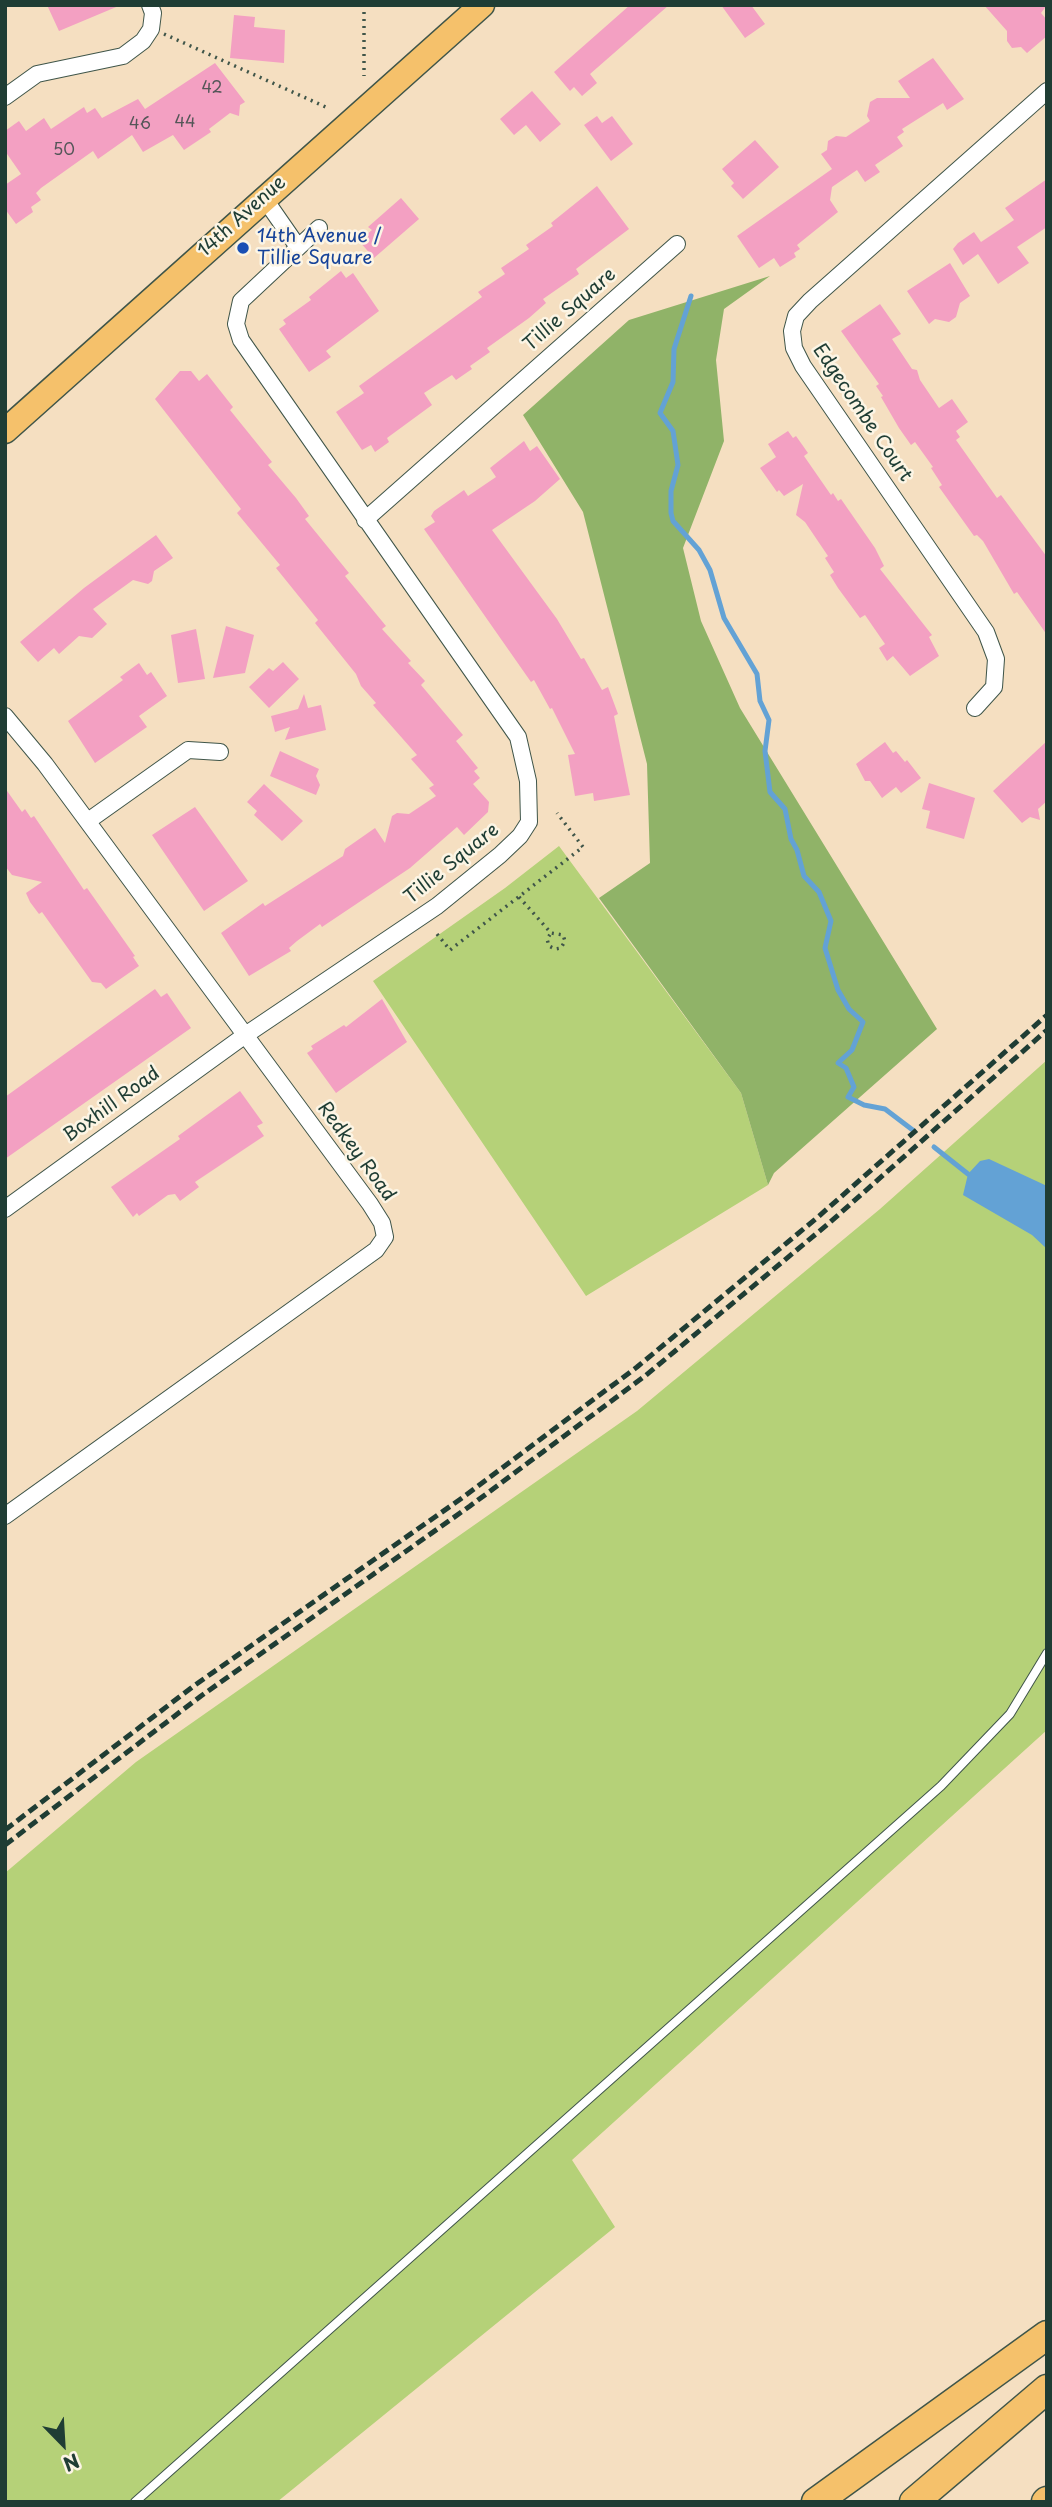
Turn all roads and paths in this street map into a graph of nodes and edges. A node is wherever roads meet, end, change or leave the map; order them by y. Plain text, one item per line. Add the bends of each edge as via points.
1 (150, 5) edge
2 (364, 5) edge
3 (482, 5) edge
4 (150, 29) junction
5 (365, 76) dead end
6 (1047, 91) edge
7 (5, 97) edge
8 (328, 108) dead end
9 (264, 198) junction
10 (319, 228) dead end
11 (677, 244) dead end
12 (298, 247) junction
13 (5, 431) edge
14 (365, 520) junction
15 (975, 708) dead end
16 (5, 716) edge
17 (220, 752) dead end
18 (557, 813) dead end
19 (88, 821) junction
20 (519, 897) junction
21 (551, 933) junction
22 (437, 934) dead end
23 (244, 1036) junction
24 (5, 1209) edge
25 (5, 1516) edge
26 (1047, 1653) edge
27 (1047, 2335) edge
28 (1047, 2389) edge
29 (135, 2502) edge
30 (816, 2502) edge
31 (914, 2502) edge

1 - 4 street
2 - 5 path
3 - 9 main road, 14th Avenue
4 - 7 street via 143,41 123,56 37,74
4 - 8 path
6 - 15 street, Edgecombe Court via 810,301 796,316 792,331 793,348 803,366 986,632 996,659 994,687
9 - 12 street
9 - 13 main road, 14th Avenue
10 - 12 street, Tillie Square
11 - 14 street, Tillie Square
12 - 14 street, Tillie Square via 241,301 236,324 251,357
14 - 23 street, Tillie Square via 517,737 531,805 529,822 500,855 448,897
16 - 19 street, Redkey Road
17 - 19 street via 188,750
18 - 20 path via 583,848
19 - 23 street, Redkey Road
20 - 21 path
20 - 22 path via 450,950
21 - 21 path via 549,946 561,947 563,935
23 - 24 street, Boxhill Road
23 - 25 street, Redkey Road via 370,1204 385,1237 376,1250
26 - 29 lane via 1010,1714 941,1786
27 - 30 highway
28 - 31 highway

